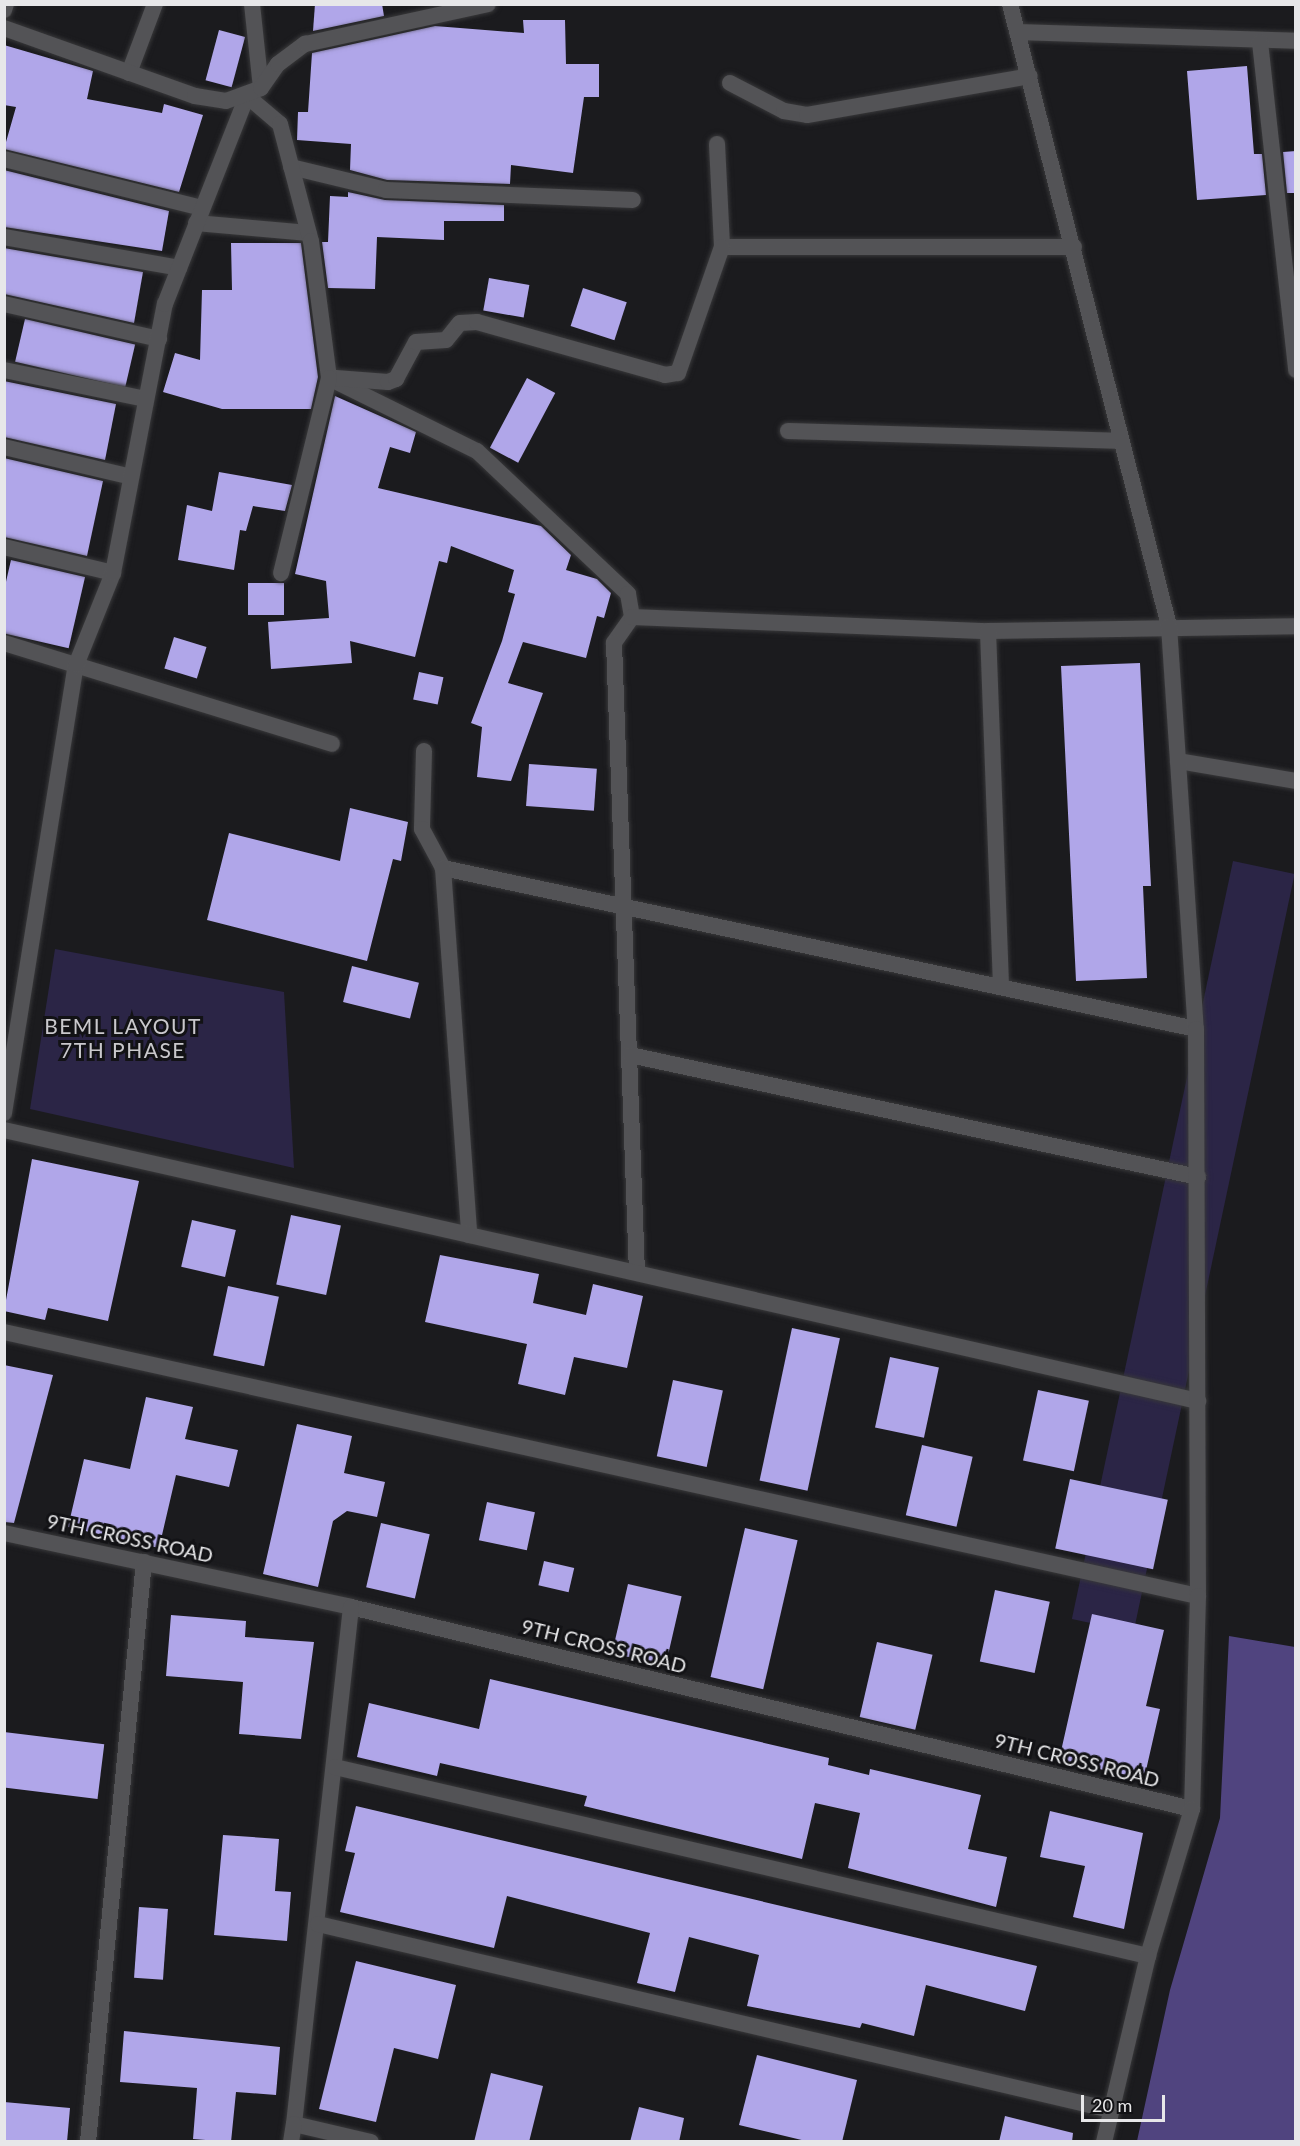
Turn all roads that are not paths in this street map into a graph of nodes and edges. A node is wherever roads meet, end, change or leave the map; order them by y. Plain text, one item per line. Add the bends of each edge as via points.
1 (6, 4) edge
2 (155, 4) edge
3 (252, 4) edge
4 (488, 4) edge
5 (1010, 4) edge
6 (4, 10) edge
7 (4, 28) edge
8 (1017, 32) junction
9 (1296, 41) edge
10 (1260, 42) junction
11 (129, 73) junction
12 (1030, 76) junction
13 (730, 83) dead end
14 (254, 92) junction
15 (717, 144) dead end
16 (4, 159) edge
17 (291, 167) junction
18 (633, 200) dead end
19 (199, 215) junction
20 (309, 233) junction
21 (4, 237) edge
22 (722, 247) junction
23 (1074, 247) junction
24 (179, 268) junction
25 (4, 304) edge
26 (159, 339) junction
27 (4, 370) edge
28 (1296, 370) edge
29 (329, 378) junction
30 (145, 399) junction
31 (788, 431) dead end
32 (1118, 441) junction
33 (4, 447) edge
34 (128, 476) junction
35 (4, 547) edge
36 (113, 573) junction
37 (281, 573) dead end
38 (632, 617) junction
39 (1169, 626) junction
40 (1296, 626) edge
41 (988, 631) junction
42 (4, 643) edge
43 (76, 665) junction
44 (332, 744) dead end
45 (424, 751) dead end
46 (1178, 761) junction
47 (1296, 781) edge
48 (443, 868) junction
49 (625, 905) junction
50 (1001, 987) junction
51 (1196, 1029) junction
52 (630, 1055) junction
53 (4, 1113) edge
54 (4, 1130) edge
55 (1198, 1177) junction
56 (469, 1235) junction
57 (637, 1272) junction
58 (4, 1332) edge
59 (1198, 1401) junction
60 (4, 1533) edge
61 (144, 1562) junction
62 (1198, 1596) junction
63 (351, 1607) junction
64 (334, 1767) junction
65 (1192, 1809) junction
66 (318, 1924) junction
67 (1148, 1956) junction
68 (1111, 2110) junction
69 (294, 2124) junction
70 (88, 2142) edge
71 (291, 2142) edge
72 (371, 2142) edge
73 (1104, 2142) edge

1 - 6 street
2 - 11 street
3 - 14 street
4 - 14 street via 305,44 278,64
5 - 8 street
7 - 11 street
8 - 10 street
8 - 12 street
9 - 10 street
10 - 28 street
11 - 14 street via 206,99
12 - 13 street via 807,115 784,111
12 - 23 street
14 - 17 street via 280,124
14 - 19 street
15 - 22 street
16 - 19 street
17 - 18 street via 386,190
17 - 20 street
19 - 20 street
19 - 24 street
20 - 29 street
21 - 24 street
22 - 23 street
22 - 29 street via 678,373 665,375 477,322 460,322 446,340 416,342 396,379 388,382
23 - 32 street
24 - 26 street
25 - 26 street
26 - 30 street
27 - 30 street
29 - 37 street
29 - 38 street via 477,451 628,594
30 - 34 street
31 - 32 street
32 - 39 street
33 - 34 street
34 - 36 street
35 - 36 street
36 - 43 street
38 - 41 street
38 - 49 street via 614,643
39 - 40 street
39 - 41 street
39 - 46 street
41 - 50 street
42 - 43 street
43 - 44 street
43 - 53 street
45 - 48 street via 422,829
46 - 47 street
46 - 51 street
48 - 49 street
48 - 56 street
49 - 50 street
49 - 52 street
50 - 51 street
51 - 55 street
52 - 55 street
52 - 57 street
54 - 56 street
55 - 59 street
56 - 57 street
57 - 59 street
58 - 62 street
59 - 62 street
60 - 61 street, 9TH CROSS ROAD
61 - 63 street, 9TH CROSS ROAD
61 - 70 street
62 - 65 street
63 - 64 street
63 - 65 street, 9TH CROSS ROAD
64 - 66 street
64 - 67 street
65 - 67 street
66 - 68 street
66 - 69 street
67 - 68 street
68 - 73 street
69 - 71 street
69 - 72 street

